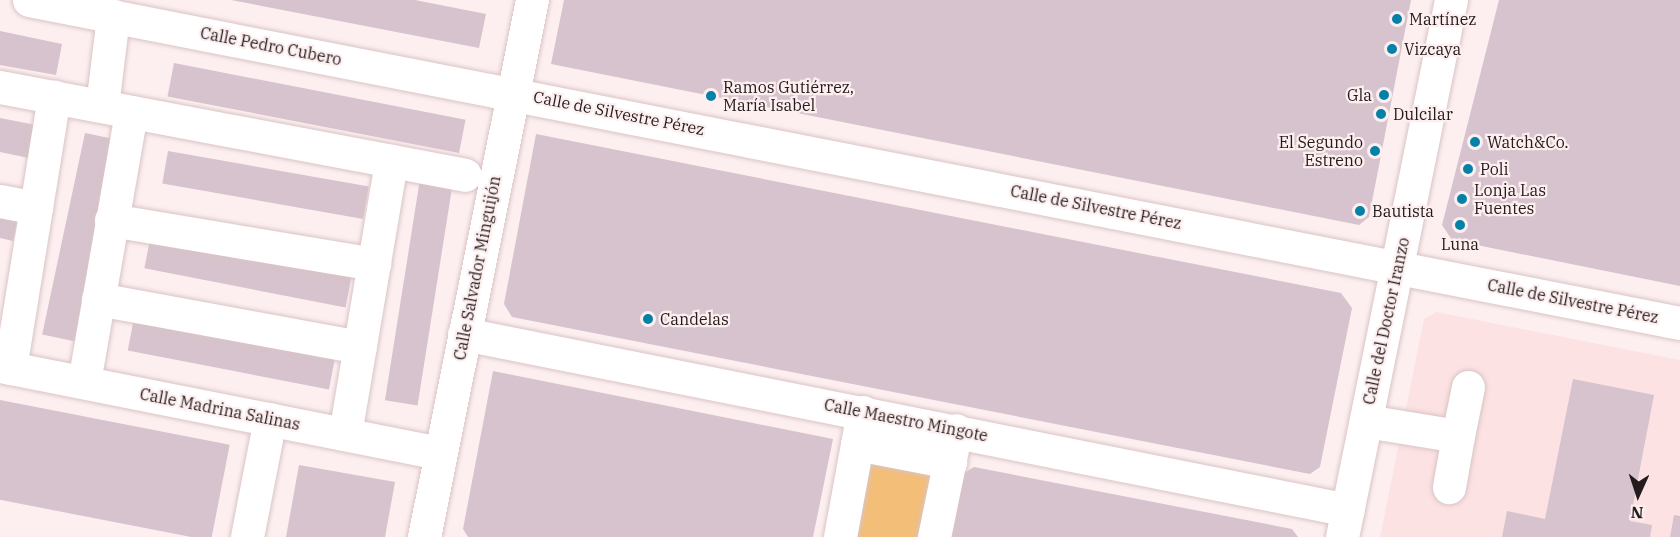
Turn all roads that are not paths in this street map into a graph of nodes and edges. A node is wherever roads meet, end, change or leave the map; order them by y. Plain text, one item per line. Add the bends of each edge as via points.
1 (29, 0) edge
2 (532, 0) edge
3 (1451, 0) edge
4 (113, 16) junction
5 (0, 87) edge
6 (512, 92) junction
7 (54, 97) junction
8 (116, 109) junction
9 (391, 161) junction
10 (465, 175) dead end
11 (0, 201) edge
12 (36, 208) junction
13 (111, 220) junction
14 (374, 264) junction
15 (1397, 267) junction
16 (13, 272) edge
17 (98, 299) junction
18 (1680, 323) edge
19 (464, 334) junction
20 (360, 347) junction
21 (5, 367) edge
22 (84, 382) junction
23 (1468, 387) dead end
24 (863, 412) junction
25 (270, 419) junction
26 (1366, 421) junction
27 (956, 430) junction
28 (345, 434) junction
29 (1458, 436) junction
30 (857, 444) junction
31 (439, 453) junction
32 (950, 462) junction
33 (1449, 488) dead end
34 (1345, 523) edge
35 (247, 537) edge
36 (424, 537) edge
37 (840, 537) edge
38 (934, 537) edge

1 - 4 street, Calle Pedro Cubero
2 - 6 street, Calle Salvador Minguijón
3 - 15 street, Calle del Doctor Iranzo
4 - 6 street, Calle Pedro Cubero
4 - 8 street
5 - 7 street
6 - 15 street, Calle de Silvestre Pérez
6 - 19 street, Calle Salvador Minguijón
7 - 8 street
7 - 12 street
8 - 9 street
8 - 13 street
9 - 10 street
9 - 14 street
11 - 12 street
12 - 16 street
13 - 14 street
13 - 17 street
14 - 20 street
15 - 18 street, Calle de Silvestre Pérez
15 - 26 street, Calle del Doctor Iranzo
16 - 21 street
17 - 20 street
17 - 22 street
19 - 24 street, Calle Maestro Mingote
19 - 31 street, Calle Salvador Minguijón
20 - 28 street
21 - 22 street, Calle Madrina Salinas
22 - 25 street, Calle Madrina Salinas
23 - 29 street
24 - 27 street, Calle Maestro Mingote
24 - 30 street
25 - 28 street, Calle Madrina Salinas
25 - 35 street
26 - 29 street
26 - 34 street, Calle del Doctor Iranzo
27 - 32 street
27 - 34 street, Calle Maestro Mingote
28 - 31 street, Calle Madrina Salinas
29 - 33 street
30 - 32 street
30 - 37 street
31 - 36 street, Calle Salvador Minguijón
32 - 38 street

